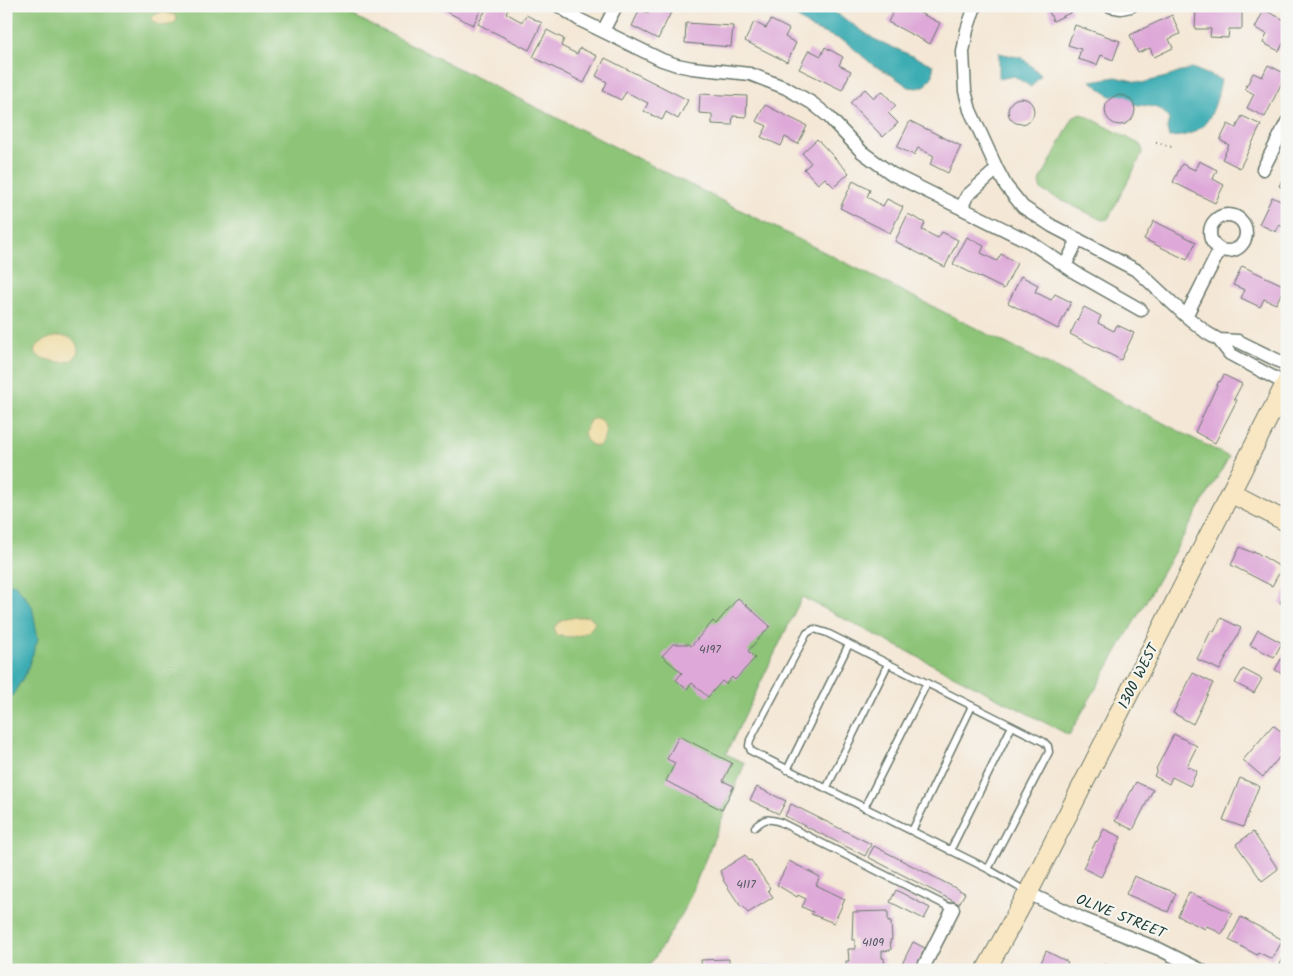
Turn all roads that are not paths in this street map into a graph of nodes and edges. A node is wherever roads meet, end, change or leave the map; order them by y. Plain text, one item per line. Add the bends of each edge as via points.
1 (559, 6) edge
2 (616, 6) edge
3 (1110, 6) edge
4 (1131, 6) edge
5 (970, 8) edge
6 (603, 31) junction
7 (1287, 122) edge
8 (996, 169) junction
9 (1263, 169) dead end
10 (961, 208) junction
11 (1078, 239) junction
12 (1220, 249) junction
13 (1065, 266) junction
14 (1141, 310) dead end
15 (1186, 316) junction
16 (1219, 340) junction
17 (1286, 377) edge
18 (1231, 493) junction
19 (1287, 522) edge
20 (849, 644) junction
21 (888, 664) junction
22 (927, 684) junction
23 (972, 706) junction
24 (1012, 726) junction
25 (787, 770) junction
26 (826, 789) junction
27 (864, 808) junction
28 (755, 828) dead end
29 (912, 832) junction
30 (950, 851) junction
31 (988, 869) junction
32 (1028, 893) junction
33 (953, 909) joint
34 (922, 970) edge
35 (986, 970) edge
36 (1201, 970) edge

1 - 6 street
2 - 6 street
3 - 4 street
5 - 8 street via 963,52 965,91
6 - 10 street via 676,65 750,74 786,88 828,116 862,152 884,168
7 - 9 street
8 - 10 street via 967,196
8 - 11 street via 1023,207
10 - 13 street via 1030,242
11 - 13 street
11 - 15 street via 1138,271
12 - 12 street via 1212,242 1211,225 1225,214 1240,215 1247,232 1244,242 1233,251
12 - 15 street
13 - 14 street
15 - 16 street
16 - 17 street via 1230,354
16 - 17 street via 1238,341
17 - 18 street, 1300 WEST
18 - 19 street
18 - 32 street, 1300 WEST
20 - 21 lane
20 - 25 lane
20 - 25 lane via 814,629 807,633 750,740 751,751
21 - 22 lane
21 - 26 lane
22 - 23 lane
22 - 27 lane
23 - 24 lane
23 - 29 lane
24 - 30 lane
24 - 31 lane via 1044,742 1049,752
25 - 26 lane
26 - 27 lane
27 - 29 lane
28 - 33 lane via 764,820 780,822
29 - 30 lane
30 - 31 lane
31 - 32 lane
32 - 35 street, 1300 WEST
32 - 36 street, OLIVE STREET via 1083,919 1159,948
33 - 34 street

